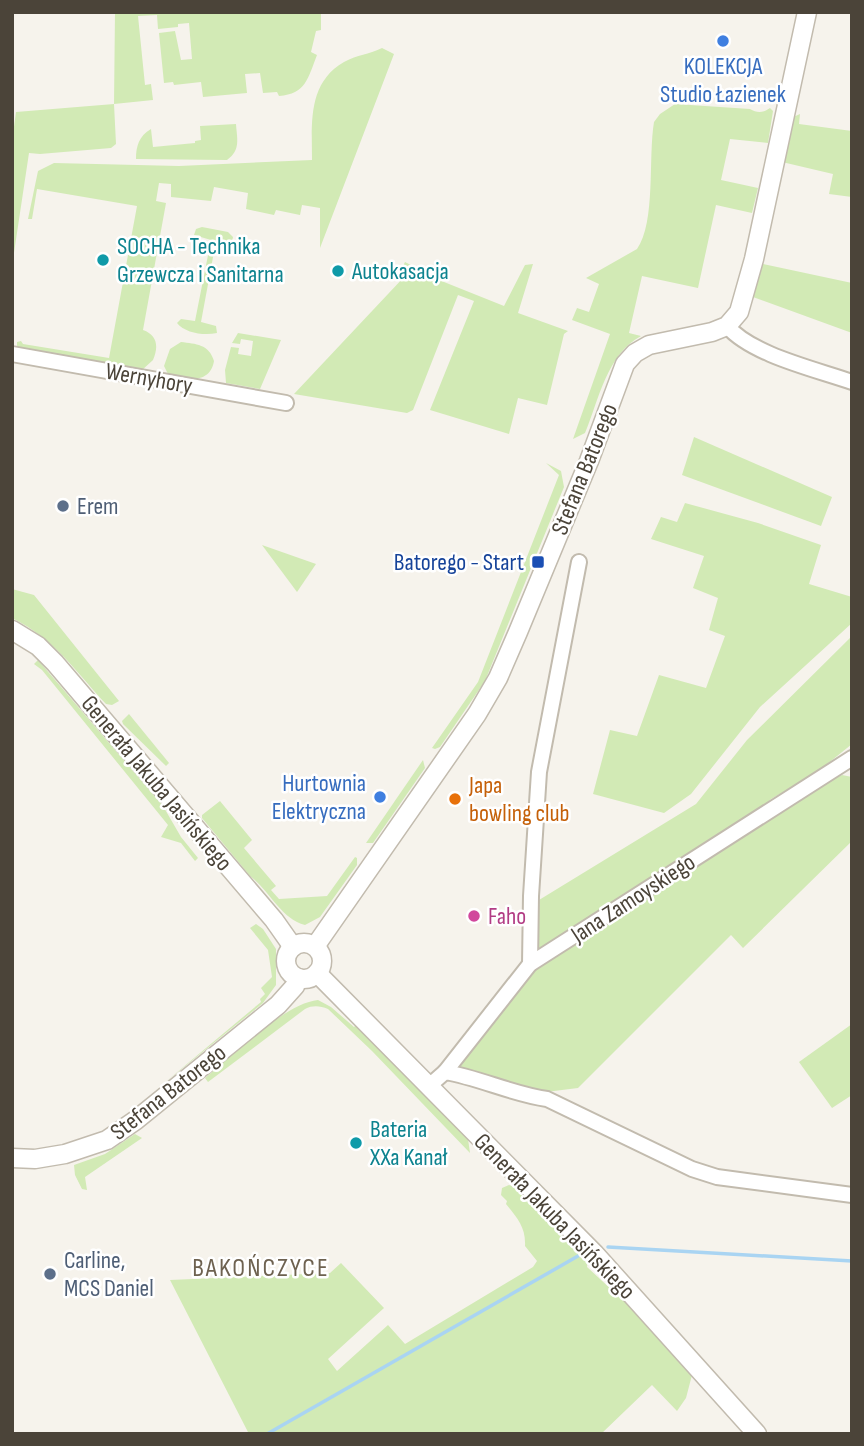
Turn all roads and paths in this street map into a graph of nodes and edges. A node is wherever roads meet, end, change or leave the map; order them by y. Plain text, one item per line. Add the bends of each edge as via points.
1 (807, 12) edge
2 (727, 326) junction
3 (12, 354) edge
4 (852, 382) edge
5 (286, 403) dead end
6 (579, 562) dead end
7 (12, 630) edge
8 (852, 758) edge
9 (316, 945) junction
10 (293, 947) junction
11 (530, 964) junction
12 (317, 973) junction
13 (298, 978) junction
14 (445, 1072) junction
15 (429, 1086) junction
16 (12, 1158) edge
17 (852, 1195) edge
18 (757, 1434) edge

1 - 2 street via 746,295
2 - 4 street via 755,347
2 - 9 street, Stefana Batorego via 649,345 625,364 498,678
3 - 5 street, Wernyhory
6 - 11 street, Stefana Batorego via 540,772 530,895
7 - 10 street, Generała Jakuba Jasińskiego via 55,663
8 - 11 street, Jana Zamoyskiego
9 - 10 street via 303,942
9 - 12 street via 323,959
10 - 13 street via 286,961
11 - 14 street, Jana Zamoyskiego
12 - 13 street
12 - 15 street, Generała Jakuba Jasińskiego
13 - 16 street, Stefana Batorego via 278,1005 107,1140 65,1154
14 - 15 street, Jana Zamoyskiego
14 - 17 street via 547,1099 692,1169 731,1179
15 - 18 street, Generała Jakuba Jasińskiego via 595,1254

